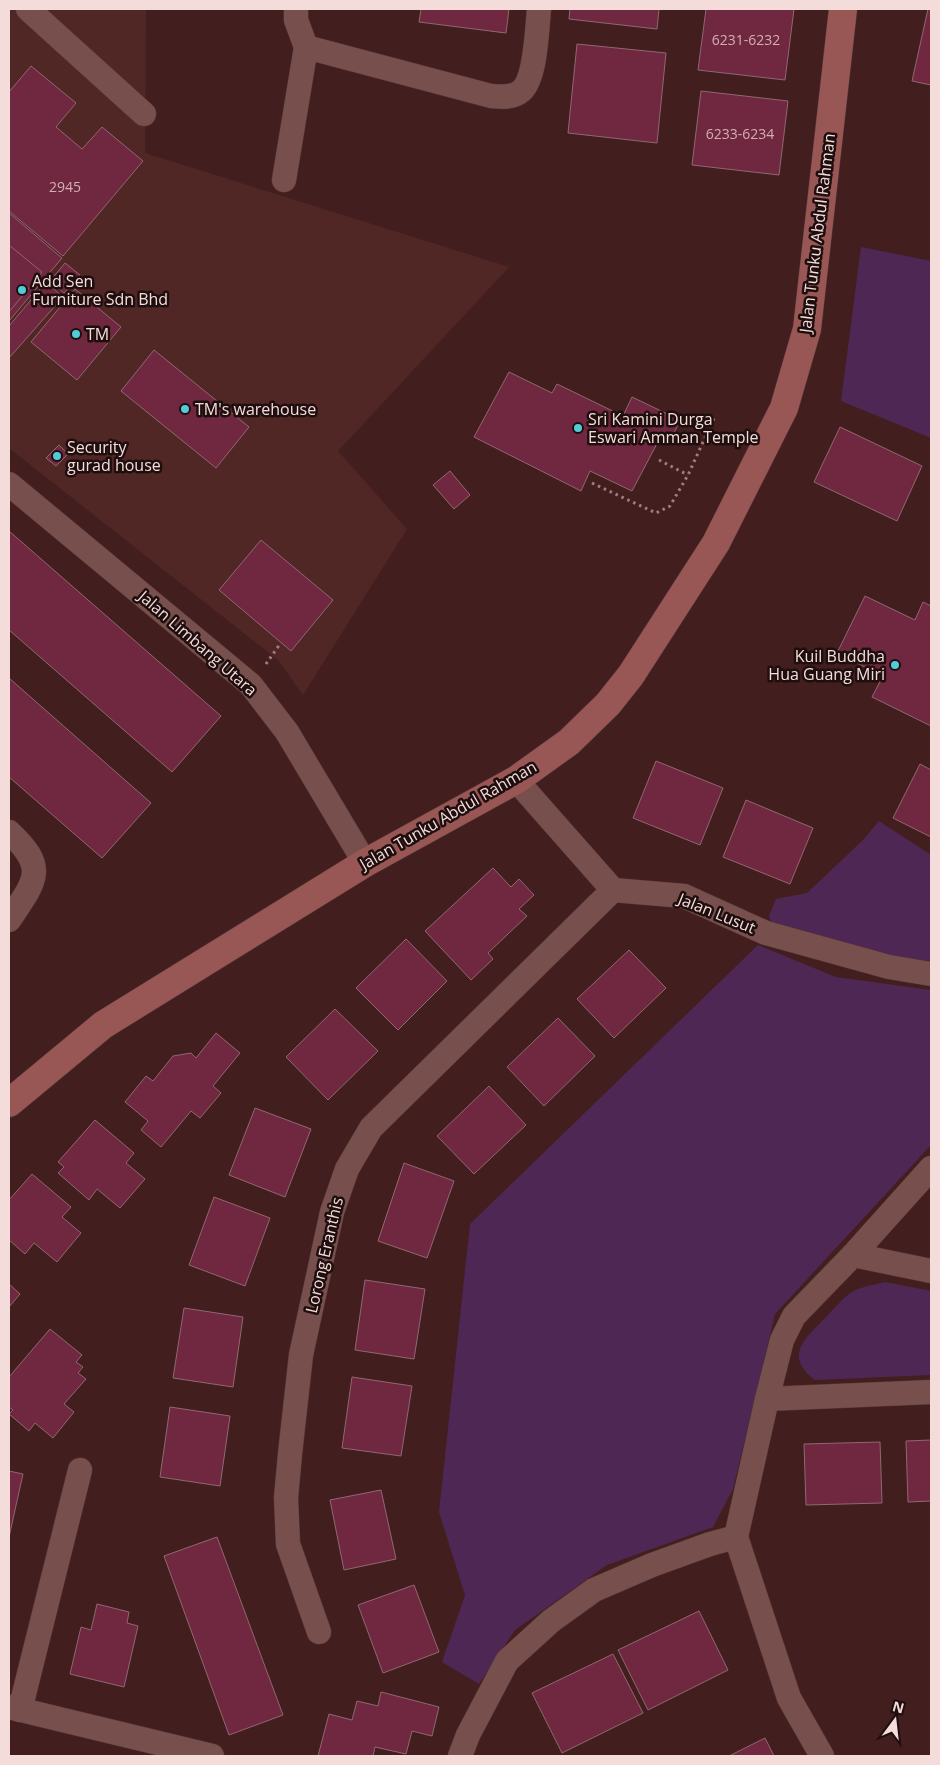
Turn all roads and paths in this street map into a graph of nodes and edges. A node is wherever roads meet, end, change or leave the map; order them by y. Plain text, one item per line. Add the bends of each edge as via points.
1 (28, 9) edge
2 (296, 9) edge
3 (539, 9) edge
4 (843, 9) edge
5 (306, 47) junction
6 (144, 114) dead end
7 (284, 180) dead end
8 (714, 418) dead end
9 (660, 460) dead end
10 (688, 475) junction
11 (9, 484) edge
12 (592, 484) dead end
13 (516, 780) junction
14 (9, 832) edge
15 (365, 863) junction
16 (613, 890) junction
17 (9, 920) edge
18 (931, 974) edge
19 (9, 1103) edge
20 (931, 1168) edge
21 (853, 1255) junction
22 (931, 1271) edge
23 (931, 1392) edge
24 (767, 1400) junction
25 (80, 1470) dead end
26 (736, 1537) junction
27 (319, 1632) dead end
28 (15, 1708) edge
29 (212, 1756) edge
30 (460, 1756) edge
31 (822, 1756) edge

1 - 6 street
2 - 5 street via 296,20
3 - 5 street via 530,75 522,91 509,97 491,96
4 - 13 street, Jalan Tunku Abdul Rahman via 807,329 784,408 716,543 632,675 569,742
5 - 7 street
8 - 10 path
9 - 10 path
10 - 12 path via 670,506 656,513
11 - 15 street, Jalan Limbang Utara via 251,685 297,749
13 - 15 street, Jalan Tunku Abdul Rahman
13 - 16 street
14 - 17 street via 25,846 35,868 33,882
15 - 19 street, Jalan Tunku Abdul Rahman via 103,1025
16 - 18 street, Jalan Lusut via 684,896 766,933 890,967
16 - 27 street, Lorong Eranthis via 372,1128 347,1169 332,1212 301,1354 286,1498 288,1544
20 - 21 street
21 - 22 street
21 - 24 street via 794,1316 782,1340
23 - 24 street
24 - 26 street
25 - 28 street
26 - 30 street via 652,1565 594,1590 551,1621 507,1661
26 - 31 street via 789,1698
28 - 29 street

